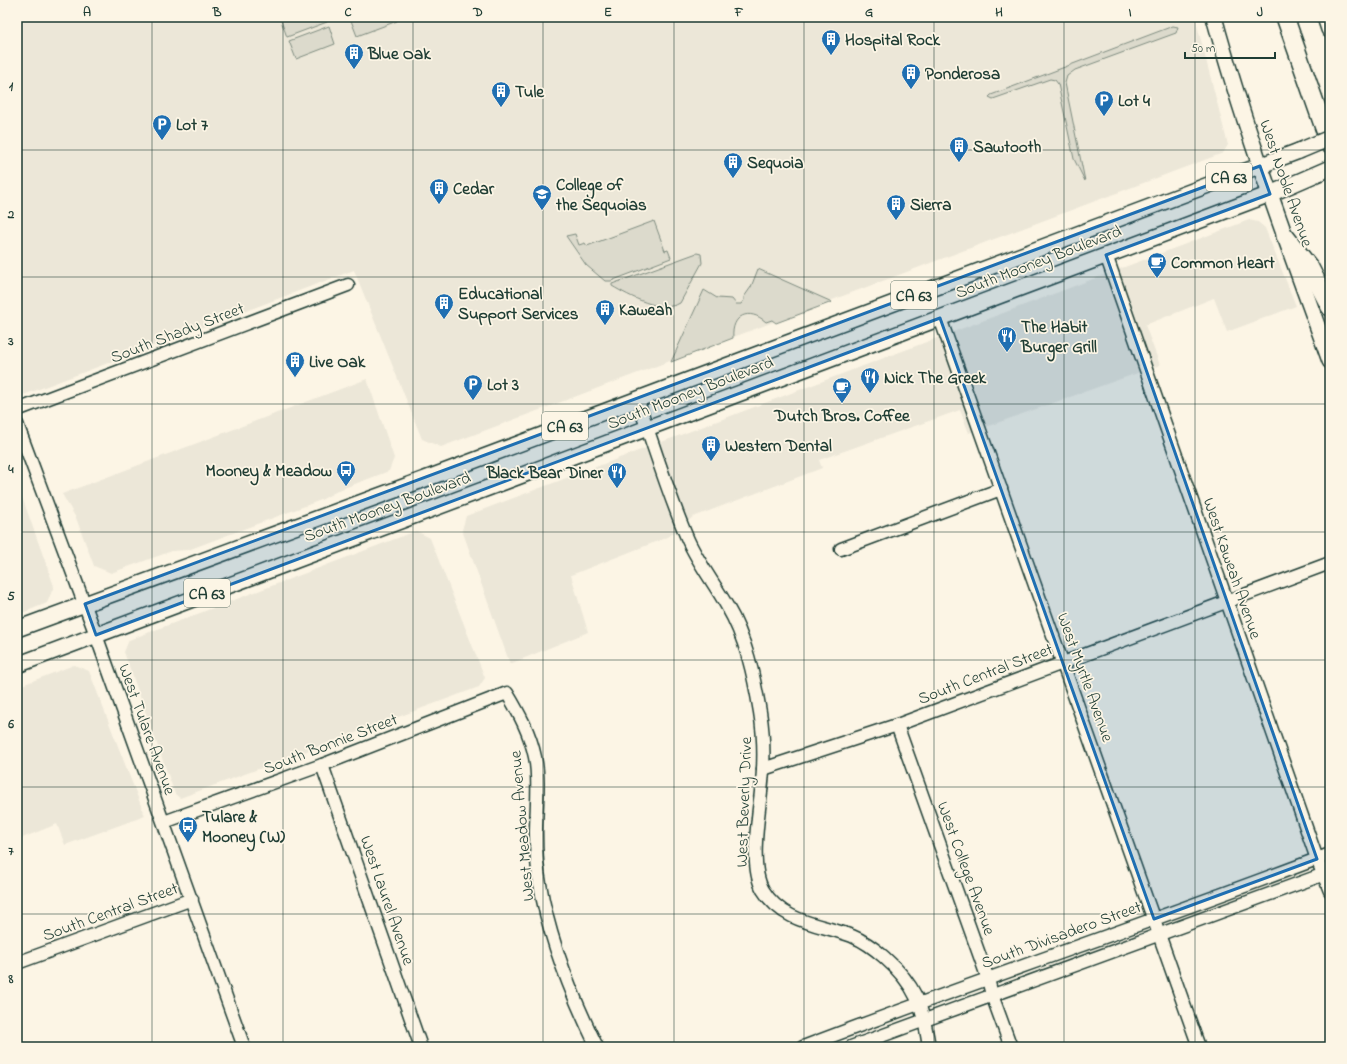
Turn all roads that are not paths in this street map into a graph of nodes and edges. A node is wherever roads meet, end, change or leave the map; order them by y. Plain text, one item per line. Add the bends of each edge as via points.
1 (1214, 17) edge
2 (1285, 17) edge
3 (1326, 17) edge
4 (1330, 29) edge
5 (1330, 138) edge
6 (1330, 145) edge
7 (1260, 166) junction
8 (1330, 168) edge
9 (1270, 194) junction
10 (1285, 236) junction
11 (1106, 255) junction
12 (348, 285) dead end
13 (1330, 307) edge
14 (940, 318) junction
15 (1330, 361) edge
16 (637, 399) junction
17 (17, 410) edge
18 (17, 424) edge
19 (647, 428) junction
20 (1000, 489) junction
21 (841, 549) dead end
22 (1330, 563) edge
23 (1227, 601) junction
24 (85, 604) junction
25 (17, 628) edge
26 (96, 635) junction
27 (1063, 662) junction
28 (17, 665) edge
29 (506, 693) joint
30 (897, 724) junction
31 (322, 765) junction
32 (763, 769) junction
33 (164, 822) junction
34 (1330, 854) edge
35 (1317, 859) junction
36 (1327, 873) edge
37 (1330, 891) edge
38 (192, 900) junction
39 (1154, 919) junction
40 (1160, 934) junction
41 (17, 963) edge
42 (988, 978) junction
43 (992, 995) junction
44 (919, 1003) junction
45 (925, 1020) junction
46 (244, 1047) edge
47 (421, 1047) edge
48 (597, 1047) edge
49 (803, 1047) edge
50 (851, 1047) edge
51 (929, 1047) edge
52 (1011, 1047) edge
53 (1199, 1047) edge

1 - 7 main road, West Noble Avenue via 1231,80
2 - 6 highway
3 - 4 highway
5 - 7 main road, South Mooney Boulevard / CA 63, bridge
7 - 9 main road, West Noble Avenue
7 - 16 main road, South Mooney Boulevard / CA 63
8 - 9 main road, South Mooney Boulevard
9 - 10 main road, West Noble Avenue / CA 63
9 - 11 main road, South Mooney Boulevard / CA 63
10 - 13 highway via 1310,268
10 - 15 main road, West Noble Avenue
11 - 14 main road, South Mooney Boulevard / CA 63
11 - 23 street, West Kaweah Avenue
12 - 17 street, South Shady Street
14 - 19 main road, South Mooney Boulevard / CA 63
14 - 20 street, West Myrtle Avenue
16 - 19 street, West Beverly Drive
16 - 24 main road, South Mooney Boulevard / CA 63
18 - 24 street, West Tulare Avenue
19 - 26 main road, South Mooney Boulevard / CA 63
19 - 32 street, West Beverly Drive via 687,538 699,563 728,607 740,633 754,676 763,729
20 - 21 street
20 - 27 street, West Myrtle Avenue
22 - 23 street, South Central Street
23 - 27 street, South Central Street
23 - 35 street, West Kaweah Avenue
24 - 25 main road, South Mooney Boulevard / CA 63
24 - 26 street, West Tulare Avenue
26 - 28 main road, South Mooney Boulevard / CA 63
26 - 33 street, West Tulare Avenue
27 - 30 street, South Central Street
27 - 39 street, West Myrtle Avenue
29 - 31 street, South Bonnie Street
29 - 48 street, West Meadow Avenue via 523,721 535,757 536,835 540,884 554,940 578,1009
30 - 32 street, South Central Street
30 - 42 street, West College Avenue
31 - 33 street, South Bonnie Street
31 - 47 street, West Laurel Avenue
32 - 44 street, West Beverly Drive via 755,853 757,876 763,890 777,908 795,918 853,936 868,944 901,972
33 - 38 street, West Tulare Avenue
34 - 35 street, South Divisadero Street
35 - 36 street, West Kaweah Avenue
35 - 39 street, South Divisadero Street
36 - 37 street, West Kaweah Avenue
36 - 40 street, South Divisadero Street
38 - 41 street, South Central Street
38 - 46 street, West Tulare Avenue
39 - 40 street, West Myrtle Avenue
39 - 42 street, South Divisadero Street
40 - 43 street, South Divisadero Street
40 - 53 street, West Myrtle Avenue
42 - 43 street, West College Avenue
42 - 44 street, South Divisadero Street
43 - 45 street, South Divisadero Street
43 - 52 street, West College Avenue
44 - 45 street, West Beverly Drive
44 - 49 street, South Divisadero Street
45 - 50 street, South Divisadero Street
45 - 51 street, West Beverly Drive

